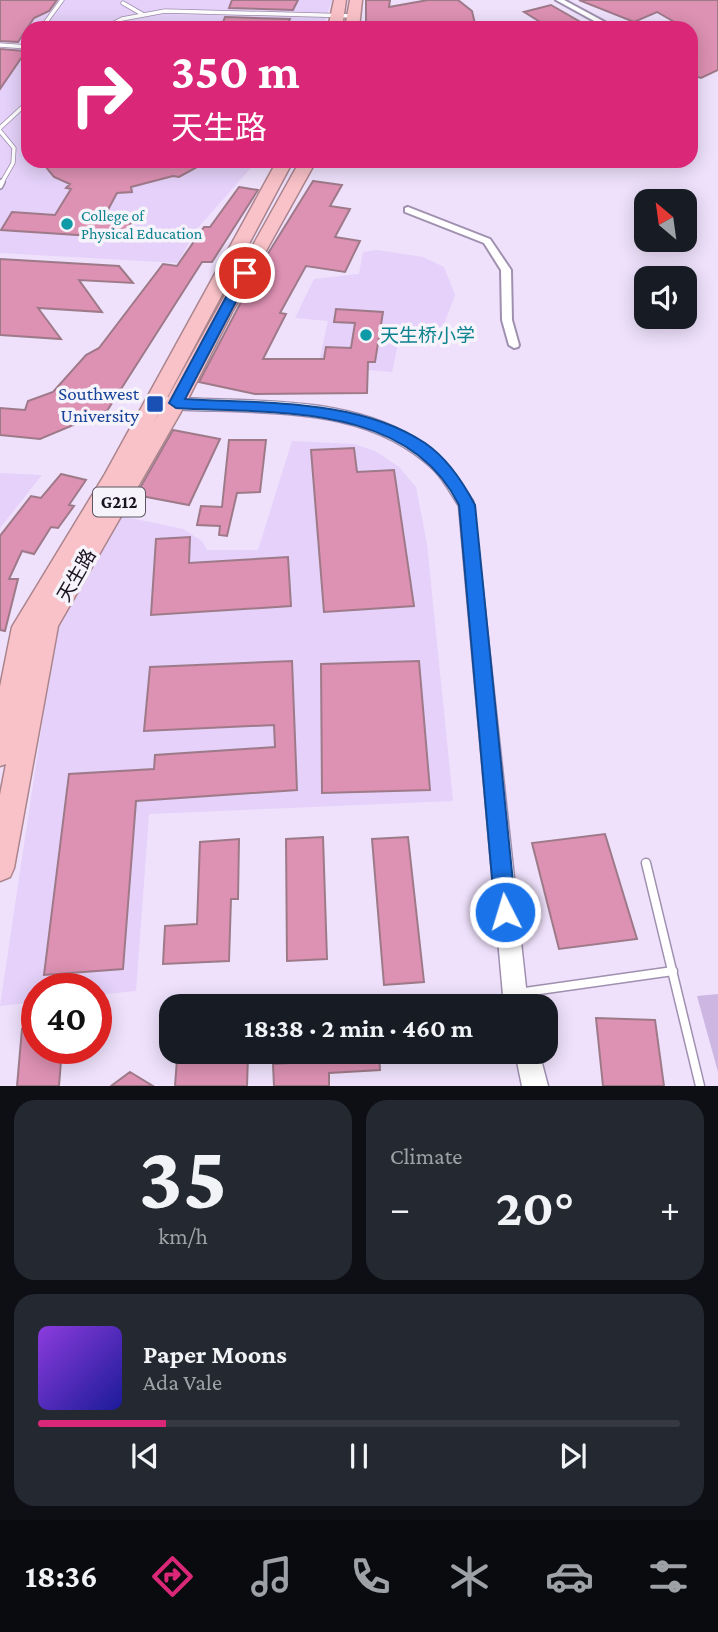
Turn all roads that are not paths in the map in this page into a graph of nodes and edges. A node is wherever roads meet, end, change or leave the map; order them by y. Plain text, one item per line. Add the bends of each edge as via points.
1 (62, 0) edge
2 (340, 0) edge
3 (356, 0) edge
4 (559, 0) edge
5 (123, 2) dead end
6 (142, 14) junction
7 (47, 21) edge
8 (116, 21) edge
9 (312, 21) edge
10 (336, 21) edge
11 (353, 21) edge
12 (599, 21) edge
13 (0, 45) edge
14 (21, 46) edge
15 (21, 109) edge
16 (0, 130) edge
17 (282, 168) edge
18 (304, 168) edge
19 (0, 186) edge
20 (408, 210) dead end
21 (513, 345) dead end
22 (166, 402) junction
23 (0, 755) edge
24 (646, 863) dead end
25 (0, 868) edge
26 (673, 971) junction
27 (513, 994) edge
28 (547, 994) edge
29 (530, 1064) edge
30 (535, 1086) edge
31 (700, 1086) edge

1 - 7 lane
2 - 10 highway
3 - 11 highway
4 - 12 street
5 - 6 lane
6 - 8 lane
6 - 9 lane
13 - 14 lane
15 - 16 lane
16 - 19 lane via 14,148 13,163
17 - 22 highway, 天生路 / G212
18 - 22 highway, 天生路 / G212
20 - 21 street via 487,241 506,270 507,320
22 - 23 highway, 天生路 / G212 via 116,474 24,627
22 - 25 highway, 天生路 / G212 via 46,625
22 - 27 street via 320,412 374,424 420,447 455,482 467,505
24 - 26 lane
26 - 28 lane
26 - 31 lane
29 - 30 street

